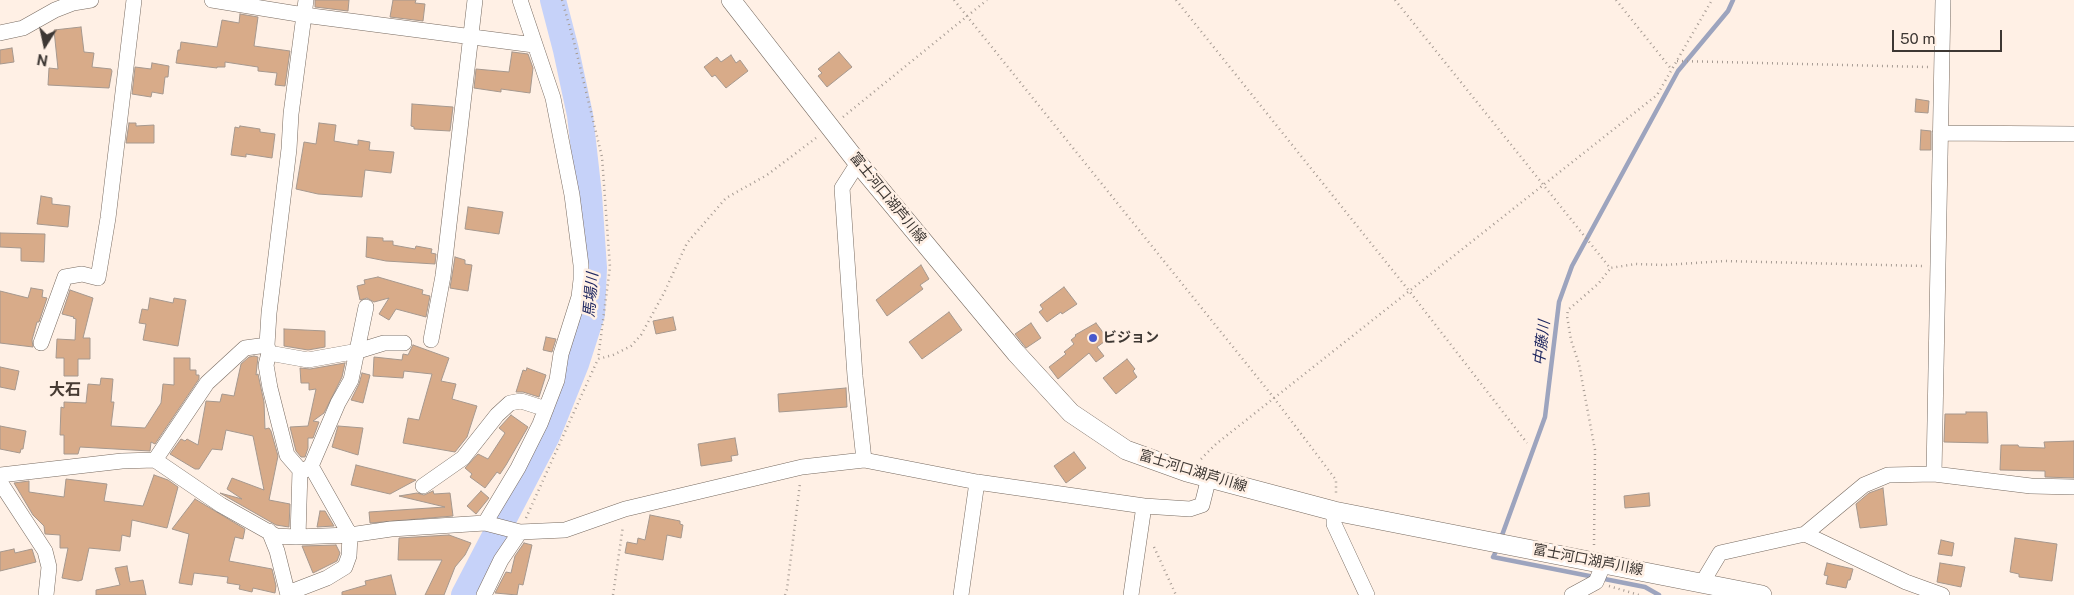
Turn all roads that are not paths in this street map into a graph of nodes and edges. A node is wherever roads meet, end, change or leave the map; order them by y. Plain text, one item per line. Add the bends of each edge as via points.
1 (90, 0) edge
2 (134, 0) edge
3 (212, 0) edge
4 (476, 0) edge
5 (520, 0) edge
6 (731, 0) edge
7 (1943, 0) edge
8 (305, 7) edge
9 (0, 32) edge
10 (470, 37) junction
11 (534, 45) junction
12 (1940, 133) junction
13 (2074, 134) edge
14 (858, 163) junction
15 (366, 307) dead end
16 (430, 340) dead end
17 (41, 343) dead end
18 (404, 343) dead end
19 (268, 349) junction
20 (358, 351) junction
21 (546, 409) junction
22 (155, 460) junction
23 (864, 460) junction
24 (305, 468) junction
25 (1934, 474) junction
26 (0, 475) edge
27 (1209, 477) junction
28 (0, 482) edge
29 (977, 482) junction
30 (423, 486) dead end
31 (2074, 487) edge
32 (1144, 506) junction
33 (1334, 510) junction
34 (486, 523) junction
35 (269, 531) junction
36 (517, 532) junction
37 (1805, 534) junction
38 (350, 535) junction
39 (298, 537) junction
40 (1599, 562) junction
41 (1702, 583) junction
42 (1906, 589) edge
43 (288, 594) edge
44 (46, 595) edge
45 (484, 595) edge
46 (961, 595) edge
47 (1131, 595) edge
48 (1367, 595) edge
49 (1572, 595) edge
50 (1762, 595) edge
51 (1942, 595) edge

1 - 9 street via 55,10 23,28
2 - 17 street via 98,278 82,274 65,277
3 - 8 street
4 - 10 street
5 - 11 street
6 - 14 main road, 富士河口湖芦川線
7 - 12 street
8 - 10 street
8 - 19 street via 269,312
10 - 11 street
10 - 16 street via 443,276
11 - 21 street via 553,98 572,194 581,265 580,297
12 - 13 street
12 - 25 street
14 - 23 street via 842,188
14 - 27 main road, 富士河口湖芦川線 via 1016,353 1071,413 1126,450
15 - 20 street
18 - 20 street via 384,343
19 - 20 street via 308,360
19 - 22 street via 245,348 207,383
19 - 24 street via 266,365 270,388 287,455
20 - 24 street via 351,380
21 - 30 street via 521,401 510,403 463,458
21 - 34 street via 518,468
22 - 26 street
22 - 35 street via 221,505
23 - 29 street
23 - 36 street via 802,467 625,509 565,530
24 - 38 street
24 - 39 street
25 - 31 street via 2031,486
25 - 37 street via 1888,475 1864,485
27 - 32 street via 1202,505 1190,509
27 - 33 main road, 富士河口湖芦川線
28 - 44 street via 46,552 49,567
29 - 32 street
29 - 46 street
32 - 47 street
33 - 40 main road, 富士河口湖芦川線
33 - 48 street via 1334,524
34 - 36 street
34 - 38 street
35 - 39 street via 276,536
35 - 43 street
36 - 45 street
37 - 41 street via 1720,554
37 - 42 street
38 - 39 street
38 - 43 street via 345,568
40 - 41 main road, 富士河口湖芦川線
40 - 49 street via 1596,582
41 - 50 main road, 富士河口湖芦川線
42 - 51 street

